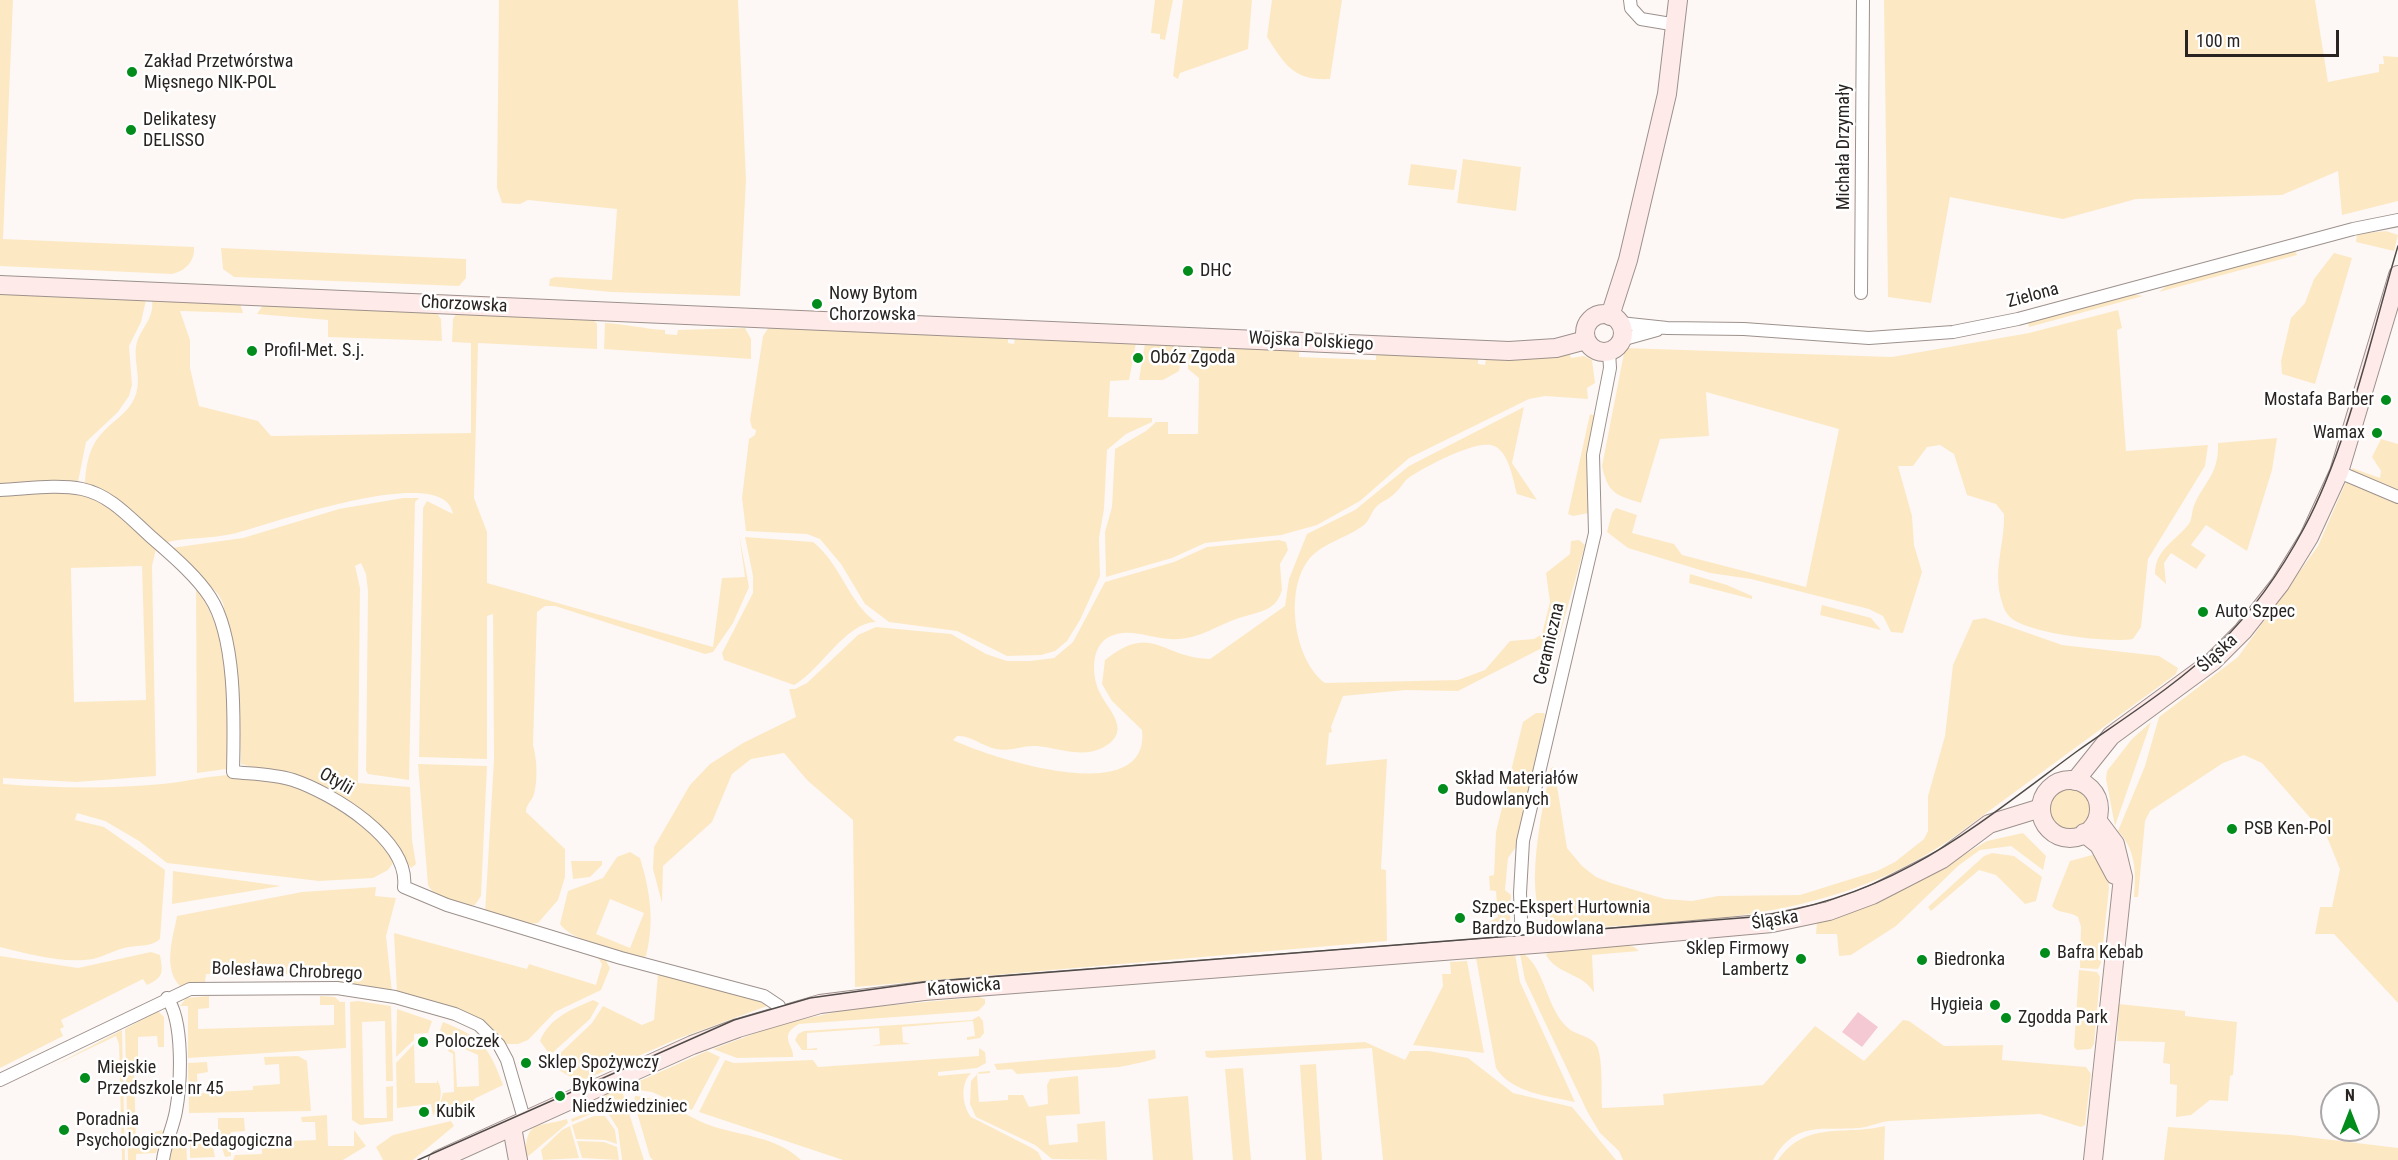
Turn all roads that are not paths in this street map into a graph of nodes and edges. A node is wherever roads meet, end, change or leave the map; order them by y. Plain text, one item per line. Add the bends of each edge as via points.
1 (1630, 0) edge
2 (1678, 0) edge
3 (1863, 0) edge
4 (1677, 25) junction
5 (2398, 220) edge
6 (2398, 275) edge
7 (0, 285) edge
8 (1861, 293) dead end
9 (928, 325) joint
10 (1615, 333) junction
11 (1586, 340) junction
12 (2339, 472) junction
13 (0, 490) edge
14 (2398, 497) edge
15 (2083, 785) junction
16 (2043, 817) junction
17 (2097, 819) junction
18 (2084, 834) junction
19 (2121, 891) junction
20 (1522, 945) junction
21 (167, 998) junction
22 (781, 1014) junction
23 (0, 1080) edge
24 (518, 1125) junction
25 (163, 1160) edge
26 (438, 1160) edge
27 (518, 1160) edge
28 (2093, 1160) edge

1 - 4 street via 1641,20
2 - 4 street
3 - 8 street, Michała Drzymały
4 - 10 street via 1667,94
5 - 10 street, Zielona via 2018,319 1953,332 1869,338 1744,329 1667,328
6 - 12 street, Śląska
7 - 9 street, Chorzowska
9 - 11 street, Wojska Polskiego via 1509,351 1556,348
10 - 11 street via 1592,348
10 - 11 street via 1599,315 1585,329
10 - 20 street, Ceramiczna via 1593,455 1595,533 1523,842
12 - 14 street
12 - 15 street, Śląska via 2309,537 2262,608 2213,661 2131,723
13 - 22 street, Otylii via 69,488 93,492 106,497 154,539 210,596 222,626 233,693 233,772 304,784 367,822 393,848 404,867 404,887 447,905 621,958 764,996 779,1005
15 - 16 street via 2059,782 2052,787 2046,793
15 - 17 street via 2097,801
16 - 18 street via 2063,837
16 - 20 street, Śląska via 1989,824 1912,877 1872,896 1809,916 1740,927
17 - 18 street
17 - 19 street via 2115,844 2121,861
18 - 19 street via 2099,845
19 - 28 street
20 - 22 street, Katowicka via 882,995
21 - 23 street, Bolesława Chrobrego
21 - 24 street, Bolesława Chrobrego via 203,987 337,988 394,997 455,1014 479,1025 499,1044 513,1077
21 - 25 street via 176,1012 178,1029 178,1096
22 - 24 street, Katowicka via 692,1045
24 - 26 street, Katowicka
24 - 27 street

